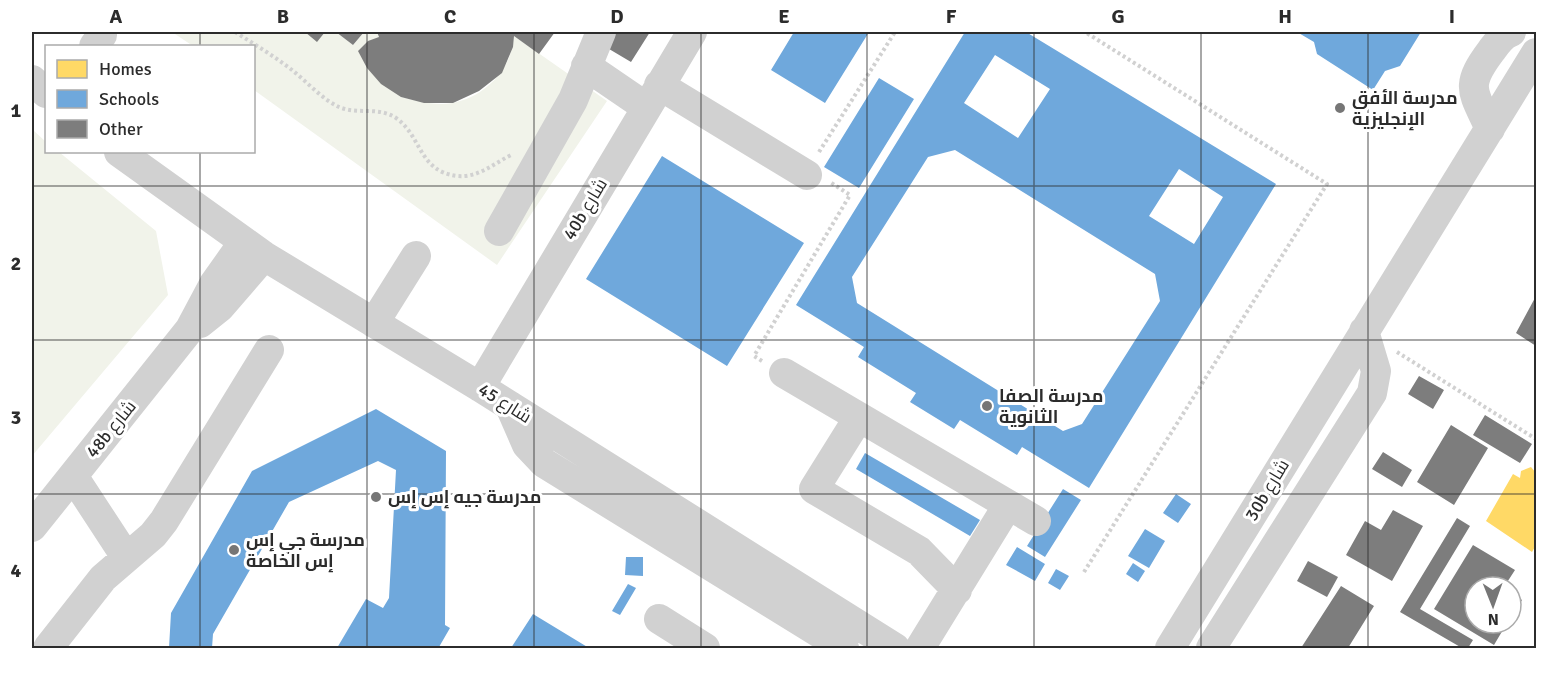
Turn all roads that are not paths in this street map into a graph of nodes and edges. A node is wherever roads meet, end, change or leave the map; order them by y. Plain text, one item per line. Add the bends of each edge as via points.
1 (601, 32) edge
2 (692, 32) edge
3 (1511, 32) edge
4 (1523, 32) edge
5 (1536, 35) edge
6 (586, 66) junction
7 (1532, 72) edge
8 (32, 80) edge
9 (45, 92) edge
10 (652, 96) junction
11 (1490, 129) junction
12 (120, 153) edge
13 (816, 171) road end
14 (499, 231) dead end
15 (254, 249) junction
16 (416, 256) dead end
17 (374, 323) junction
18 (1364, 331) junction
19 (269, 350) dead end
20 (784, 373) road end
21 (480, 387) junction
22 (510, 406) junction
23 (859, 417) junction
24 (73, 477) junction
25 (1008, 505) junction
26 (1036, 521) dead end
27 (32, 527) edge
28 (126, 557) junction
29 (957, 590) junction
30 (659, 619) dead end
31 (48, 648) edge
32 (705, 648) edge
33 (844, 648) edge
34 (895, 648) edge
35 (920, 648) edge
36 (1170, 648) edge
37 (1211, 648) edge

1 - 6 street
2 - 10 street, 40b شارع
3 - 11 street via 1501,38 1473,77 1473,89
4 - 5 street
6 - 10 street
6 - 14 street via 573,100
7 - 11 street, 30b شارع
8 - 9 street
10 - 13 street
10 - 21 street, 40b شارع
11 - 18 street, 30b شارع
12 - 15 street, شارع 45
15 - 17 street, شارع 45
15 - 24 street, 48b شارع via 214,284 190,329
16 - 17 street
17 - 21 street, شارع 45
18 - 36 street, 30b شارع
18 - 37 street, 30b شارع via 1376,371 1372,393
19 - 28 street via 164,521
20 - 23 street
21 - 22 street, شارع 45
22 - 33 street via 527,445 544,463
22 - 34 street, شارع 45
23 - 25 street
23 - 29 street via 814,489 919,551
24 - 27 street, 48b شارع
24 - 28 street
25 - 26 street
25 - 29 street
28 - 31 street via 103,578
29 - 35 street
30 - 32 street

